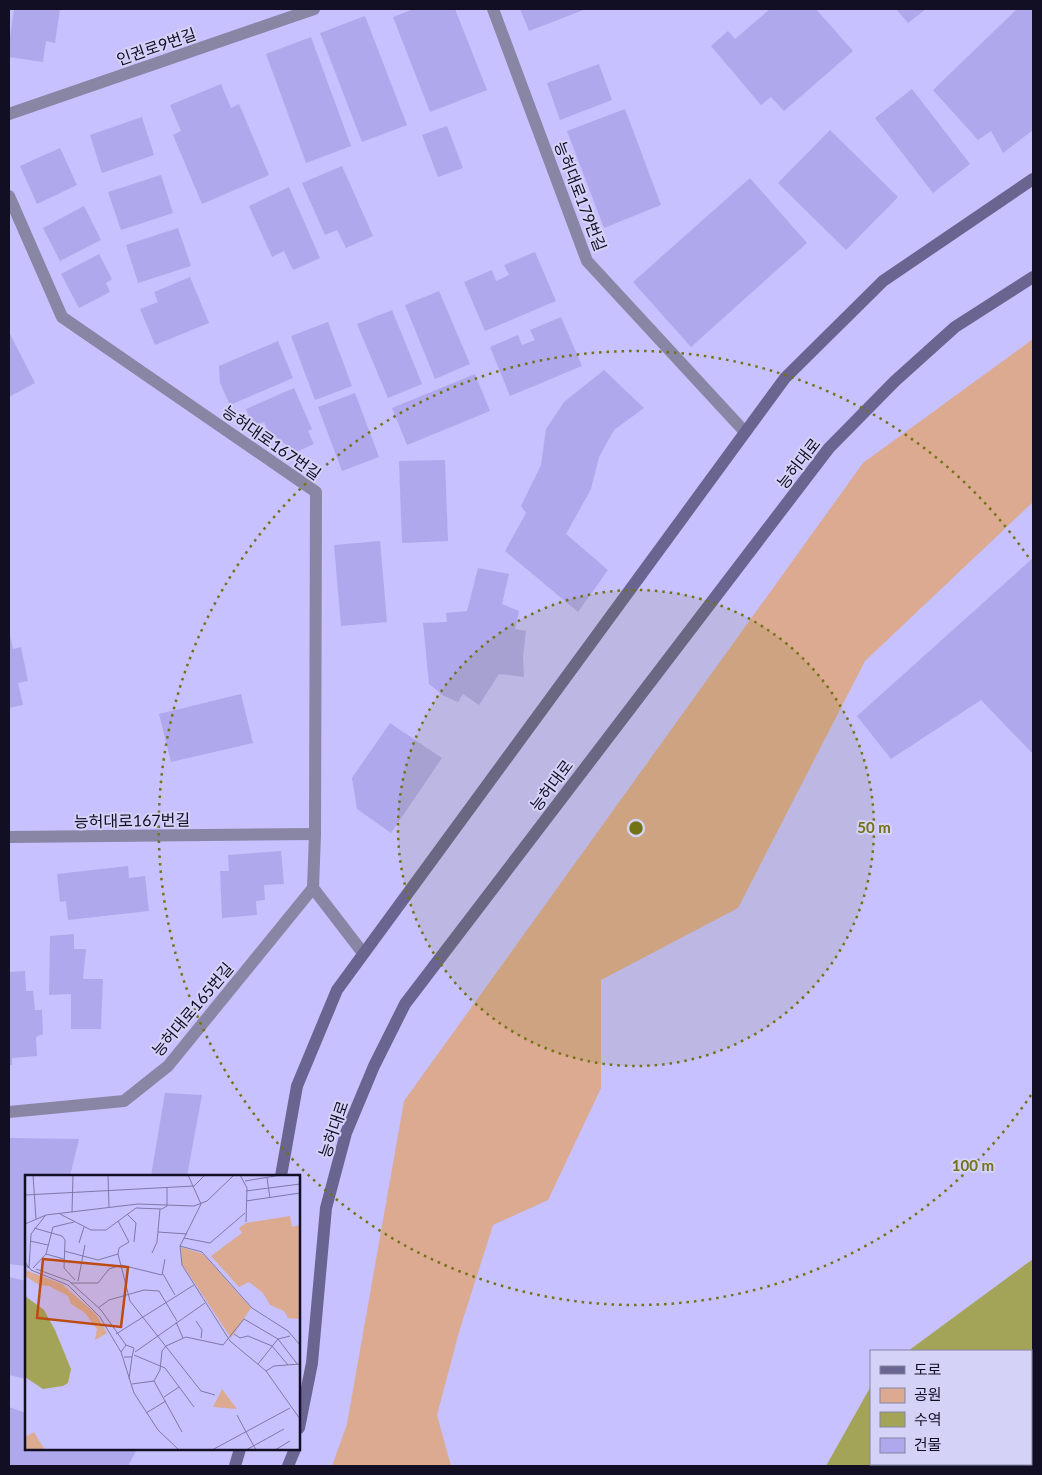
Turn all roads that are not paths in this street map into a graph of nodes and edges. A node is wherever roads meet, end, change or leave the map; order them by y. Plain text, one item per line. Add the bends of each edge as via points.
1 (314, 9) edge
2 (493, 9) edge
3 (9, 114) edge
4 (1033, 179) edge
5 (9, 196) edge
6 (1033, 277) edge
7 (745, 432) junction
8 (315, 834) junction
9 (9, 837) edge
10 (313, 888) junction
11 (363, 953) junction
12 (9, 1112) edge
13 (281, 1175) edge
14 (300, 1423) edge
15 (240, 1450) edge
16 (295, 1450) edge
17 (235, 1466) edge
18 (288, 1466) edge

1 - 3 street, 인권로9번길
2 - 7 street, 능허대로179번길 via 588,261
4 - 7 main road via 883,281 785,378
5 - 8 street, 능허대로167번길 via 62,317 316,492
6 - 14 main road, 능허대로 via 955,326 829,448 405,1004 374,1066 346,1134 326,1208 312,1363
7 - 11 main road
8 - 9 street, 능허대로167번길
8 - 10 street, 능허대로167번길
10 - 11 street
10 - 12 street, 능허대로165번길 via 168,1066 124,1101
11 - 13 main road via 337,990 297,1086
15 - 17 main road
16 - 18 main road

